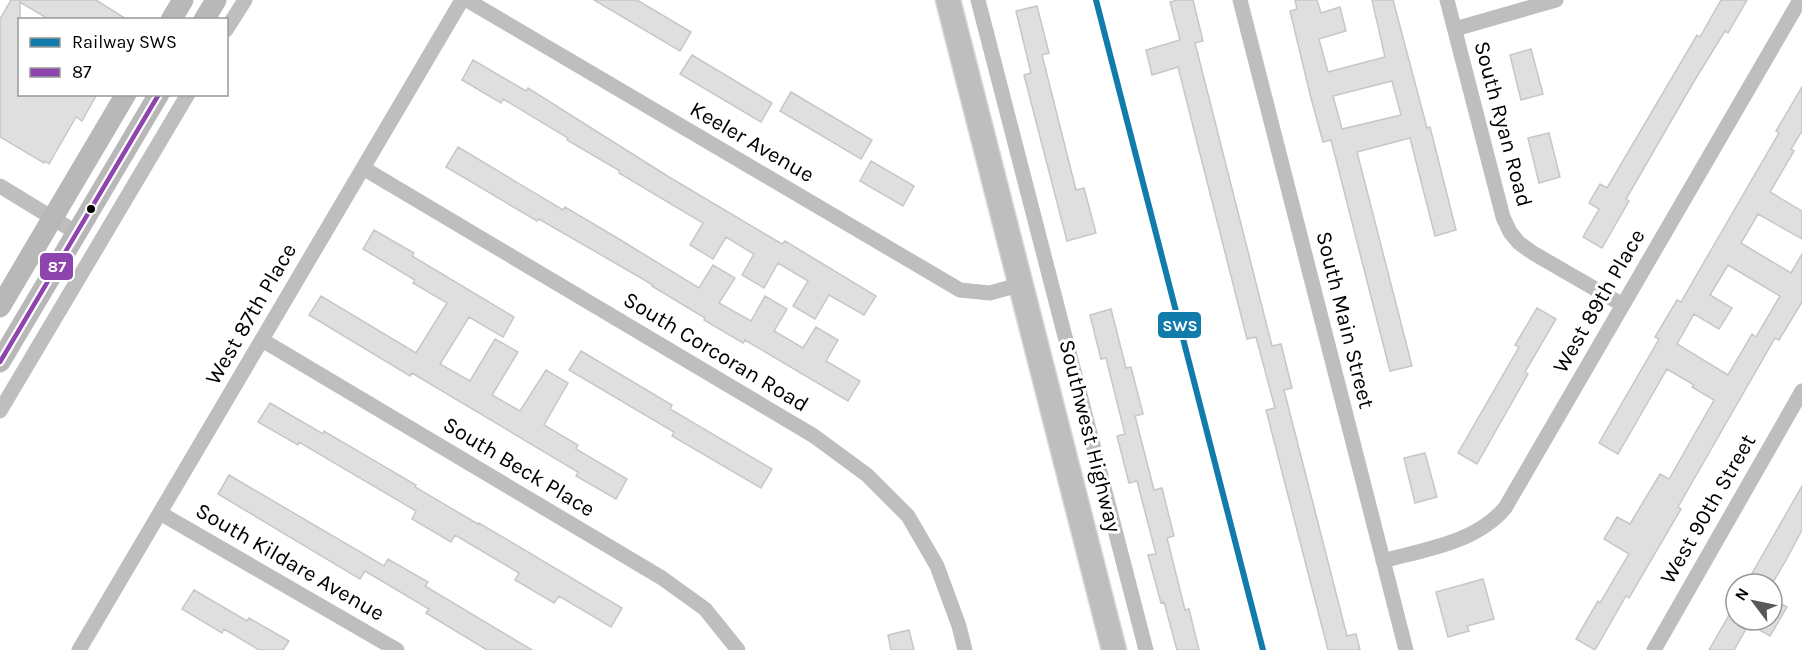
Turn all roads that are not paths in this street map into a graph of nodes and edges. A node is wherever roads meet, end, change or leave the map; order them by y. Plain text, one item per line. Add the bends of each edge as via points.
1 (216, 0) edge
2 (245, 0) edge
3 (462, 0) edge
4 (467, 0) edge
5 (948, 0) edge
6 (978, 0) edge
7 (1240, 0) edge
8 (1447, 0) edge
9 (1556, 0) edge
10 (1800, 0) edge
11 (205, 18) edge
12 (228, 27) edge
13 (1455, 29) junction
14 (125, 96) edge
15 (158, 96) edge
16 (187, 96) edge
17 (363, 168) junction
18 (0, 186) edge
19 (53, 218) junction
20 (1035, 222) junction
21 (1008, 230) junction
22 (77, 233) junction
23 (1022, 284) junction
24 (1623, 305) junction
25 (0, 307) edge
26 (262, 340) junction
27 (0, 363) edge
28 (1802, 390) edge
29 (0, 411) edge
30 (160, 513) junction
31 (1383, 561) junction
32 (79, 650) edge
33 (397, 650) edge
34 (738, 650) edge
35 (965, 650) edge
36 (1114, 650) edge
37 (1146, 650) edge
38 (1406, 650) edge
39 (1654, 650) edge

1 - 11 main road
2 - 12 street
3 - 17 street, West 87th Place
4 - 23 street, Keeler Avenue via 960,290 990,293
5 - 21 main road, Southwest Highway
6 - 20 street, Southwest Highway
7 - 31 street, South Main Street
8 - 13 street, South Ryan Road
9 - 13 street
10 - 24 street, West 89th Place
13 - 24 street, South Ryan Road via 1497,198 1510,232 1533,253
14 - 19 main road
15 - 22 main road
16 - 29 street
17 - 26 street, West 87th Place
17 - 35 street, South Corcoran Road via 814,436 867,475 908,516 937,566
18 - 19 street
19 - 22 street
19 - 25 main road
20 - 21 street
20 - 37 street, Southwest Highway
21 - 23 main road, Southwest Highway
22 - 27 main road
23 - 36 main road, Southwest Highway
24 - 31 street, West 89th Place via 1496,518 1467,537
26 - 30 street, West 87th Place
26 - 34 street, South Beck Place via 662,578 705,609
28 - 39 street, West 90th Street
30 - 32 street, West 87th Place
30 - 33 street, South Kildare Avenue
31 - 38 street, South Main Street

